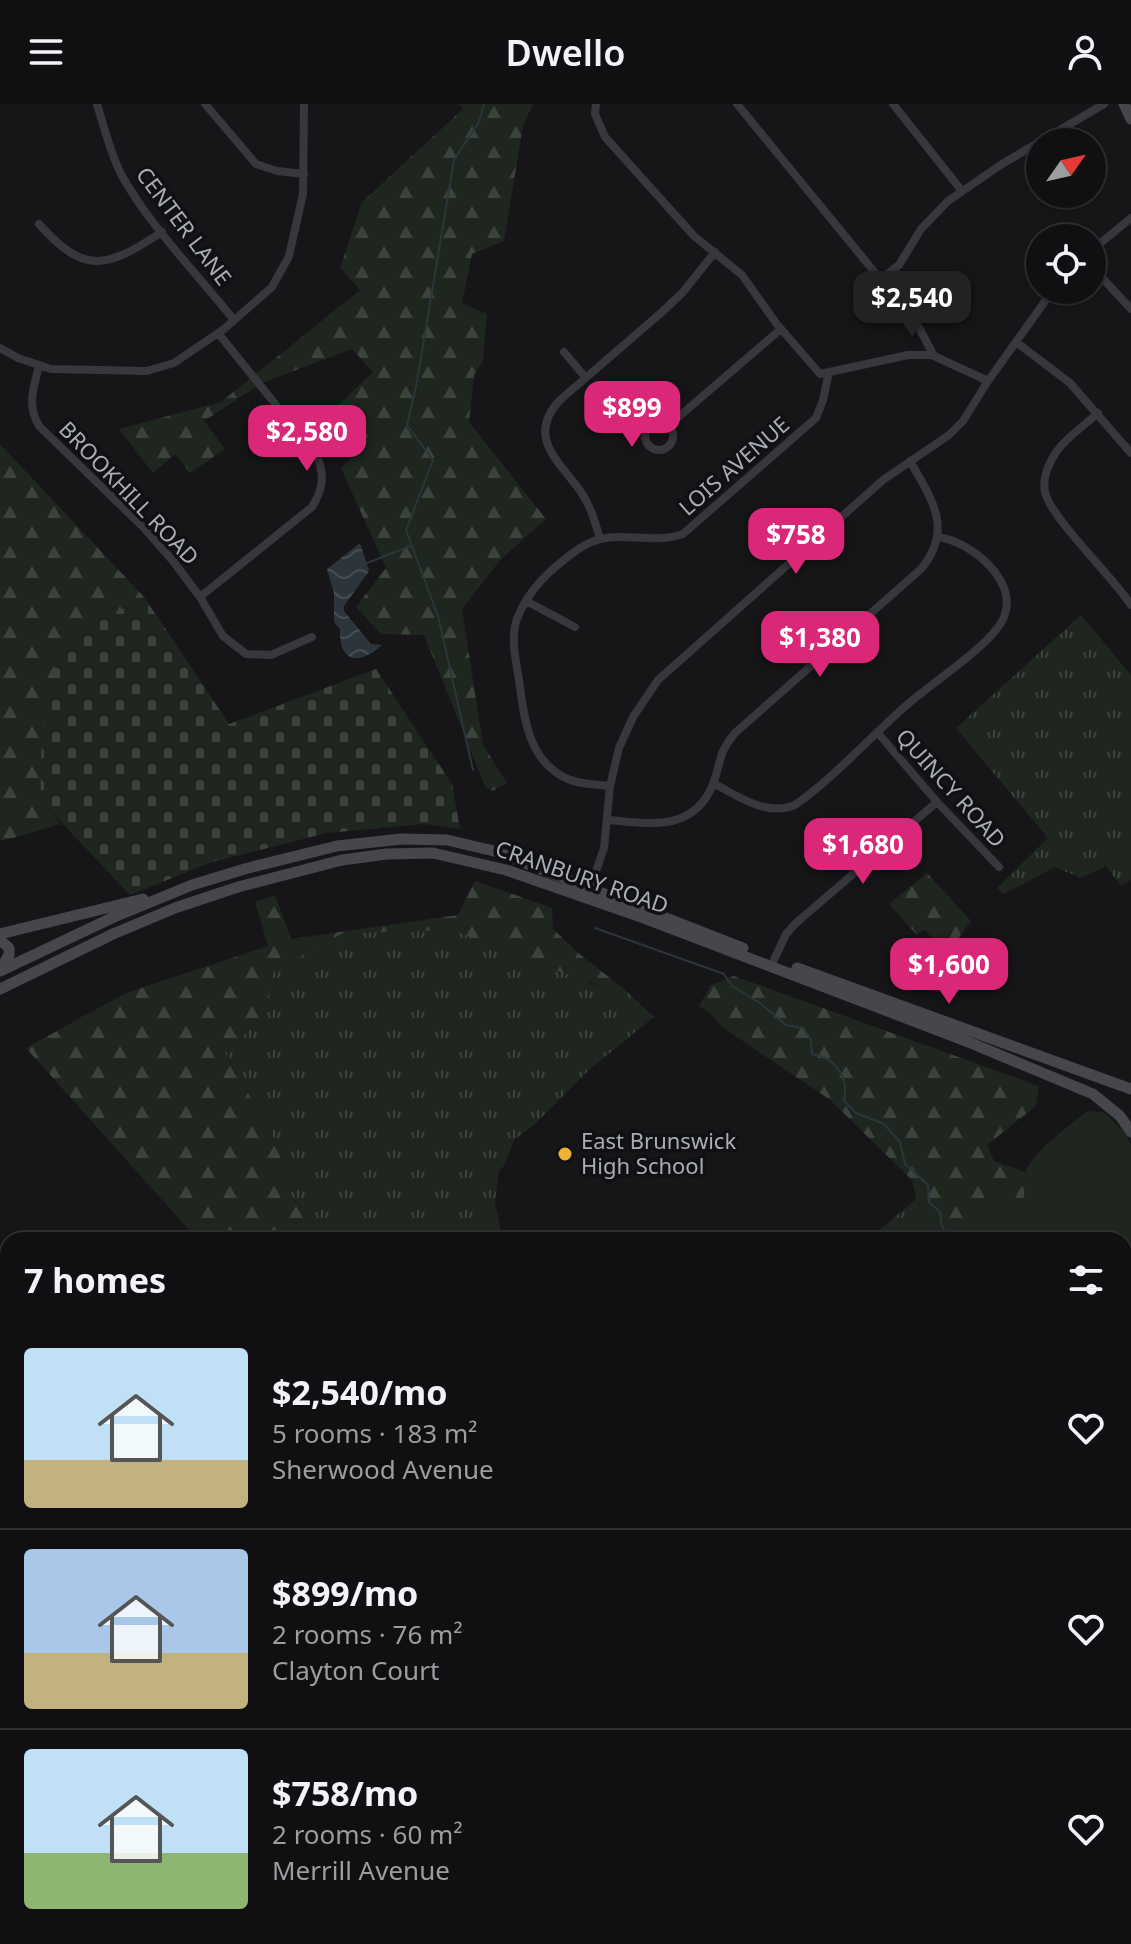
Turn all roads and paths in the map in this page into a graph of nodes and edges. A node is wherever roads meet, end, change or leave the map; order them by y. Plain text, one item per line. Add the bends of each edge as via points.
1 (97, 104) edge
2 (205, 104) edge
3 (304, 104) edge
4 (596, 104) edge
5 (737, 104) edge
6 (893, 104) edge
7 (1104, 104) edge
8 (1124, 104) edge
9 (1131, 119) edge
10 (304, 174) junction
11 (962, 191) junction
12 (1131, 218) edge
13 (39, 224) dead end
14 (162, 232) junction
15 (1106, 239) edge
16 (715, 252) junction
17 (881, 279) junction
18 (1106, 282) edge
19 (1043, 304) edge
20 (1131, 309) edge
21 (234, 320) junction
22 (781, 329) junction
23 (218, 333) junction
24 (1016, 342) junction
25 (0, 348) edge
26 (564, 352) dead end
27 (934, 356) junction
28 (39, 366) junction
29 (829, 372) junction
30 (586, 378) junction
31 (988, 381) junction
32 (1098, 413) junction
33 (668, 426) dead end
34 (1131, 453) edge
35 (910, 461) junction
36 (939, 537) junction
37 (600, 539) junction
38 (200, 597) junction
39 (526, 601) junction
40 (1131, 605) edge
41 (575, 627) dead end
42 (312, 637) dead end
43 (877, 732) junction
44 (713, 783) junction
45 (610, 786) junction
46 (937, 802) junction
47 (609, 820) junction
48 (999, 867) dead end
49 (192, 885) junction
50 (588, 893) junction
51 (32, 927) junction
52 (113, 934) junction
53 (0, 937) edge
54 (72, 938) junction
55 (774, 960) junction
56 (0, 970) edge
57 (0, 989) edge
58 (1131, 1089) edge
59 (1131, 1132) edge

1 - 14 street, CENTER LANE via 121,173
2 - 10 street via 256,164
3 - 10 street
4 - 16 street via 605,137 694,236
5 - 17 street
6 - 11 street
7 - 11 street
8 - 9 main road
10 - 21 street via 289,256 272,287
11 - 17 street via 921,229 899,265
12 - 15 street
13 - 14 street via 63,249 93,261 126,255
14 - 21 street, CENTER LANE
16 - 22 street via 742,275
16 - 30 street via 673,302
17 - 27 street via 917,324
18 - 20 street
19 - 24 street
21 - 23 street
22 - 29 street via 820,374
22 - 33 street
23 - 28 street via 189,354 147,371
23 - 38 street via 317,456 322,491 312,507
24 - 31 street
24 - 32 street via 1070,383
25 - 28 street
26 - 30 street
27 - 29 street via 908,355
27 - 31 street
28 - 38 street, BROOKHILL ROAD via 30,402 39,426 145,529
29 - 37 street, LOIS AVENUE via 816,418 683,534
30 - 37 street via 554,407 546,422 546,440 589,505
31 - 35 street via 963,421
32 - 34 street
32 - 40 street via 1058,450 1047,468 1044,490 1051,508
35 - 36 street via 932,502
35 - 45 street via 667,669 633,717
36 - 43 street via 977,552 1000,580 1006,611 994,633
36 - 44 street via 921,569 735,733 718,760
37 - 39 street, LOIS AVENUE via 546,575
38 - 42 street, BROOKHILL ROAD via 223,636 246,654 271,655
39 - 41 street
39 - 45 street, LOIS AVENUE via 516,623 514,648 530,741 548,765 568,779
43 - 44 street via 788,808 764,807
43 - 46 street, QUINCY ROAD
44 - 47 street via 701,805 672,822
45 - 47 street
46 - 48 street, QUINCY ROAD
46 - 55 street via 796,923
47 - 50 street
49 - 50 main road, CRANBURY ROAD via 337,846 401,839 447,840 494,851
49 - 51 main road
49 - 54 main road, CRANBURY ROAD
50 - 52 main road, CRANBURY ROAD via 467,859 387,854 238,887
50 - 55 main road, CRANBURY ROAD
50 - 59 main road, CRANBURY ROAD via 1093,1094
51 - 53 main road
51 - 54 main road
52 - 54 main road
52 - 57 main road, CRANBURY ROAD
53 - 56 main road via 9,948
54 - 56 main road, CRANBURY ROAD
55 - 58 main road, CRANBURY ROAD

